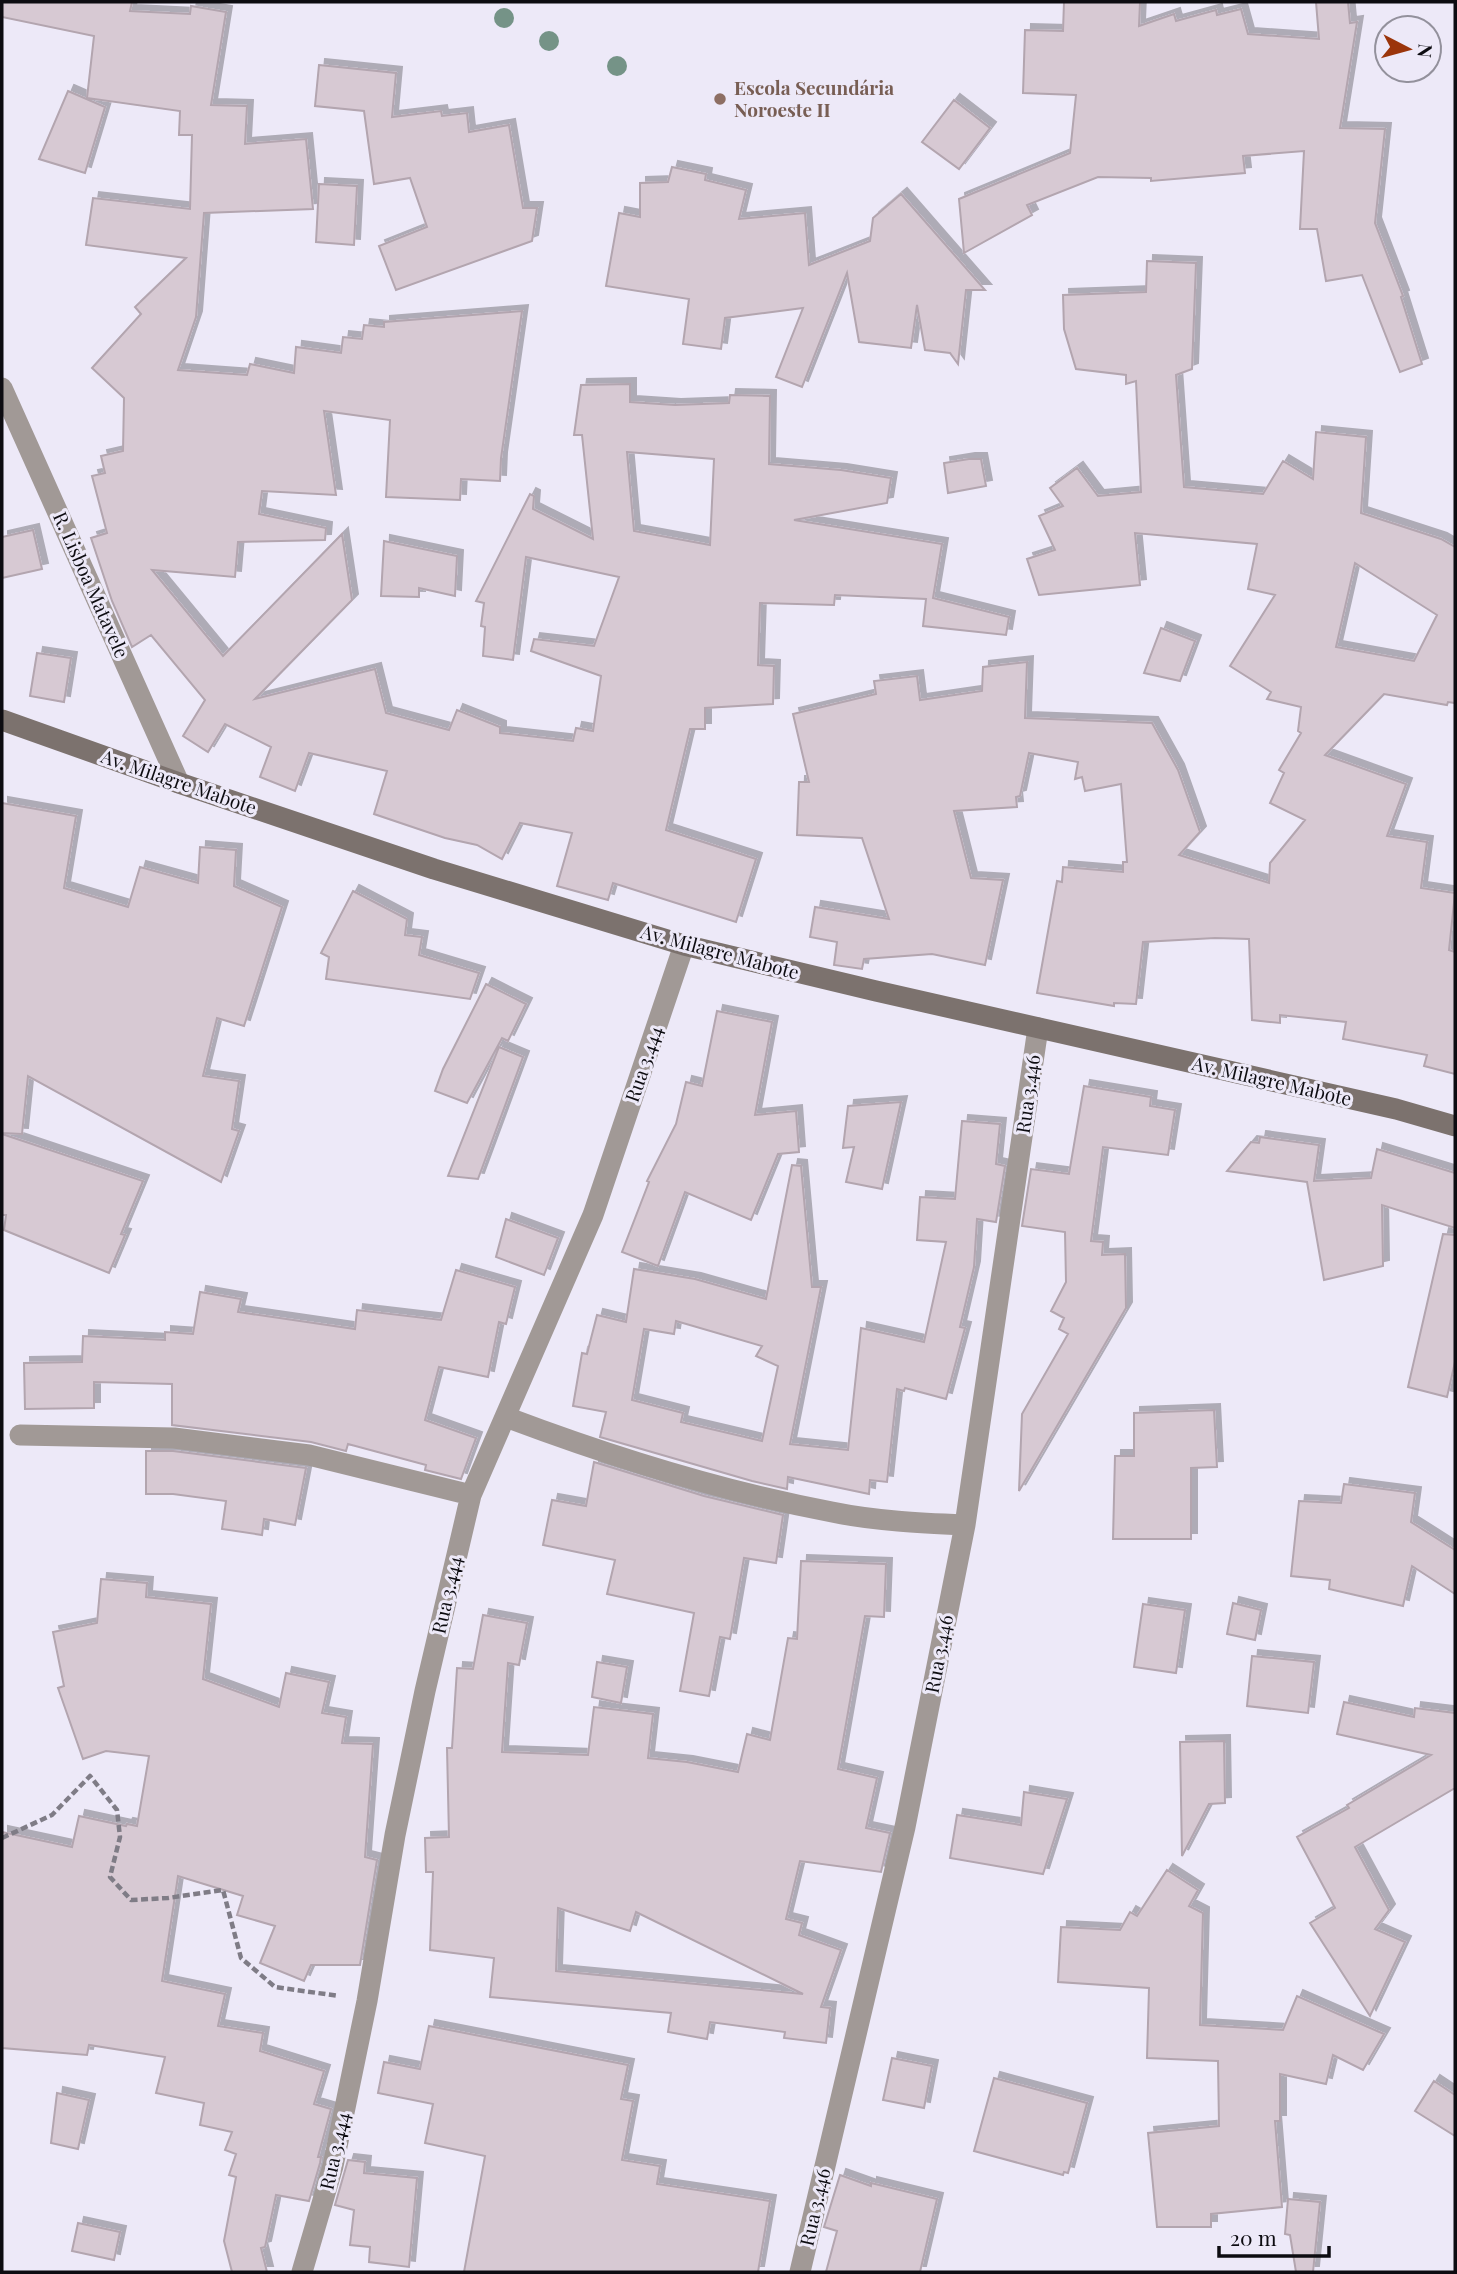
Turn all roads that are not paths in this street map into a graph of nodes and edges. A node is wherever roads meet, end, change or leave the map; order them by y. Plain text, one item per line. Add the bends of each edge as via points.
1 (2, 388) edge
2 (2, 720) edge
3 (179, 783) junction
4 (684, 945) junction
5 (1038, 1028) junction
6 (1455, 1126) edge
7 (506, 1417) junction
8 (20, 1435) dead end
9 (471, 1496) junction
10 (965, 1525) junction
11 (302, 2272) edge
12 (800, 2272) edge

1 - 3 street, R. Lisboa Matavele
2 - 3 street, Av. Milagre Mabote
3 - 4 street, Av. Milagre Mabote via 434,869
4 - 5 street, Av. Milagre Mabote
4 - 7 street, Rua 3.444 via 593,1215
5 - 6 street, Av. Milagre Mabote
5 - 10 street, Rua 3.446
7 - 9 street, Rua 3.444
7 - 10 street via 630,1462 833,1513
8 - 9 street via 174,1438 274,1450
9 - 11 street, Rua 3.444 via 395,1835 333,2166
10 - 12 street, Rua 3.446 via 905,1827

